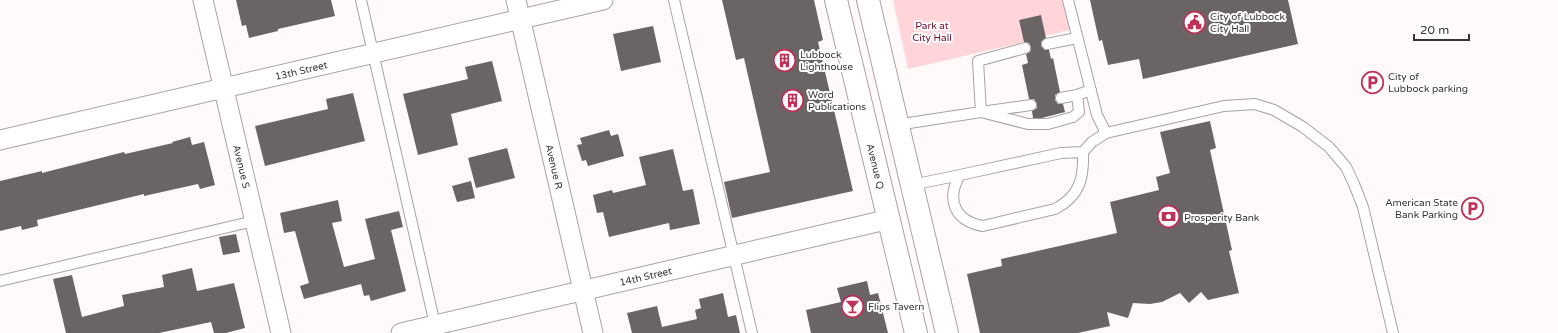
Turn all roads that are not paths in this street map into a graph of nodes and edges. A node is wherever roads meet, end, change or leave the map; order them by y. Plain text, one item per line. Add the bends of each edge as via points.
1 (203, 0) edge
2 (361, 0) edge
3 (516, 0) edge
4 (602, 0) edge
5 (674, 0) edge
6 (836, 0) edge
7 (868, 0) edge
8 (1068, 0) edge
9 (520, 19) junction
10 (1077, 38) junction
11 (1047, 44) dead end
12 (1025, 48) dead end
13 (373, 53) junction
14 (224, 88) junction
15 (1091, 90) junction
16 (1077, 95) junction
17 (1062, 98) dead end
18 (1031, 105) dead end
19 (981, 112) junction
20 (896, 125) junction
21 (1106, 133) junction
22 (0, 140) edge
23 (1083, 152) junction
24 (960, 174) junction
25 (912, 185) junction
26 (890, 219) junction
27 (254, 220) junction
28 (734, 256) junction
29 (0, 281) edge
30 (584, 290) junction
31 (436, 329) edge
32 (281, 333) edge
33 (401, 333) edge
34 (593, 333) edge
35 (752, 333) edge
36 (916, 333) edge
37 (947, 333) edge
38 (1393, 333) edge

1 - 14 street, Avenue S
2 - 13 lane
3 - 9 street, Avenue R
4 - 9 street, 13th Street
5 - 28 lane
6 - 26 highway, Avenue Q
7 - 20 highway
8 - 10 lane
9 - 13 street, 13th Street
9 - 30 street, Avenue R
10 - 11 lane
10 - 15 lane
12 - 19 lane via 978,61
13 - 14 street, 13th Street
13 - 31 lane
14 - 22 street, 13th Street
14 - 27 street, Avenue S
15 - 16 lane
15 - 21 lane via 1097,115
16 - 17 lane
16 - 19 lane via 1079,112 1073,117 1048,124 1028,124
18 - 19 lane
19 - 20 lane
20 - 25 highway
21 - 23 lane
21 - 38 lane via 1224,106 1255,104 1274,110 1303,127 1330,147 1346,167 1354,184 1363,206
23 - 24 lane via 1061,153
23 - 24 lane via 1081,180 1075,194 1066,204 1055,210 983,226 971,224 962,218 955,208 955,184
24 - 25 lane
25 - 37 highway
26 - 28 street, 14th Street
26 - 36 highway, Avenue Q
27 - 29 lane
27 - 32 street, Avenue S
28 - 30 street, 14th Street
28 - 35 lane
30 - 31 street, 14th Street
30 - 34 street, Avenue R
31 - 33 street, 14th Street

